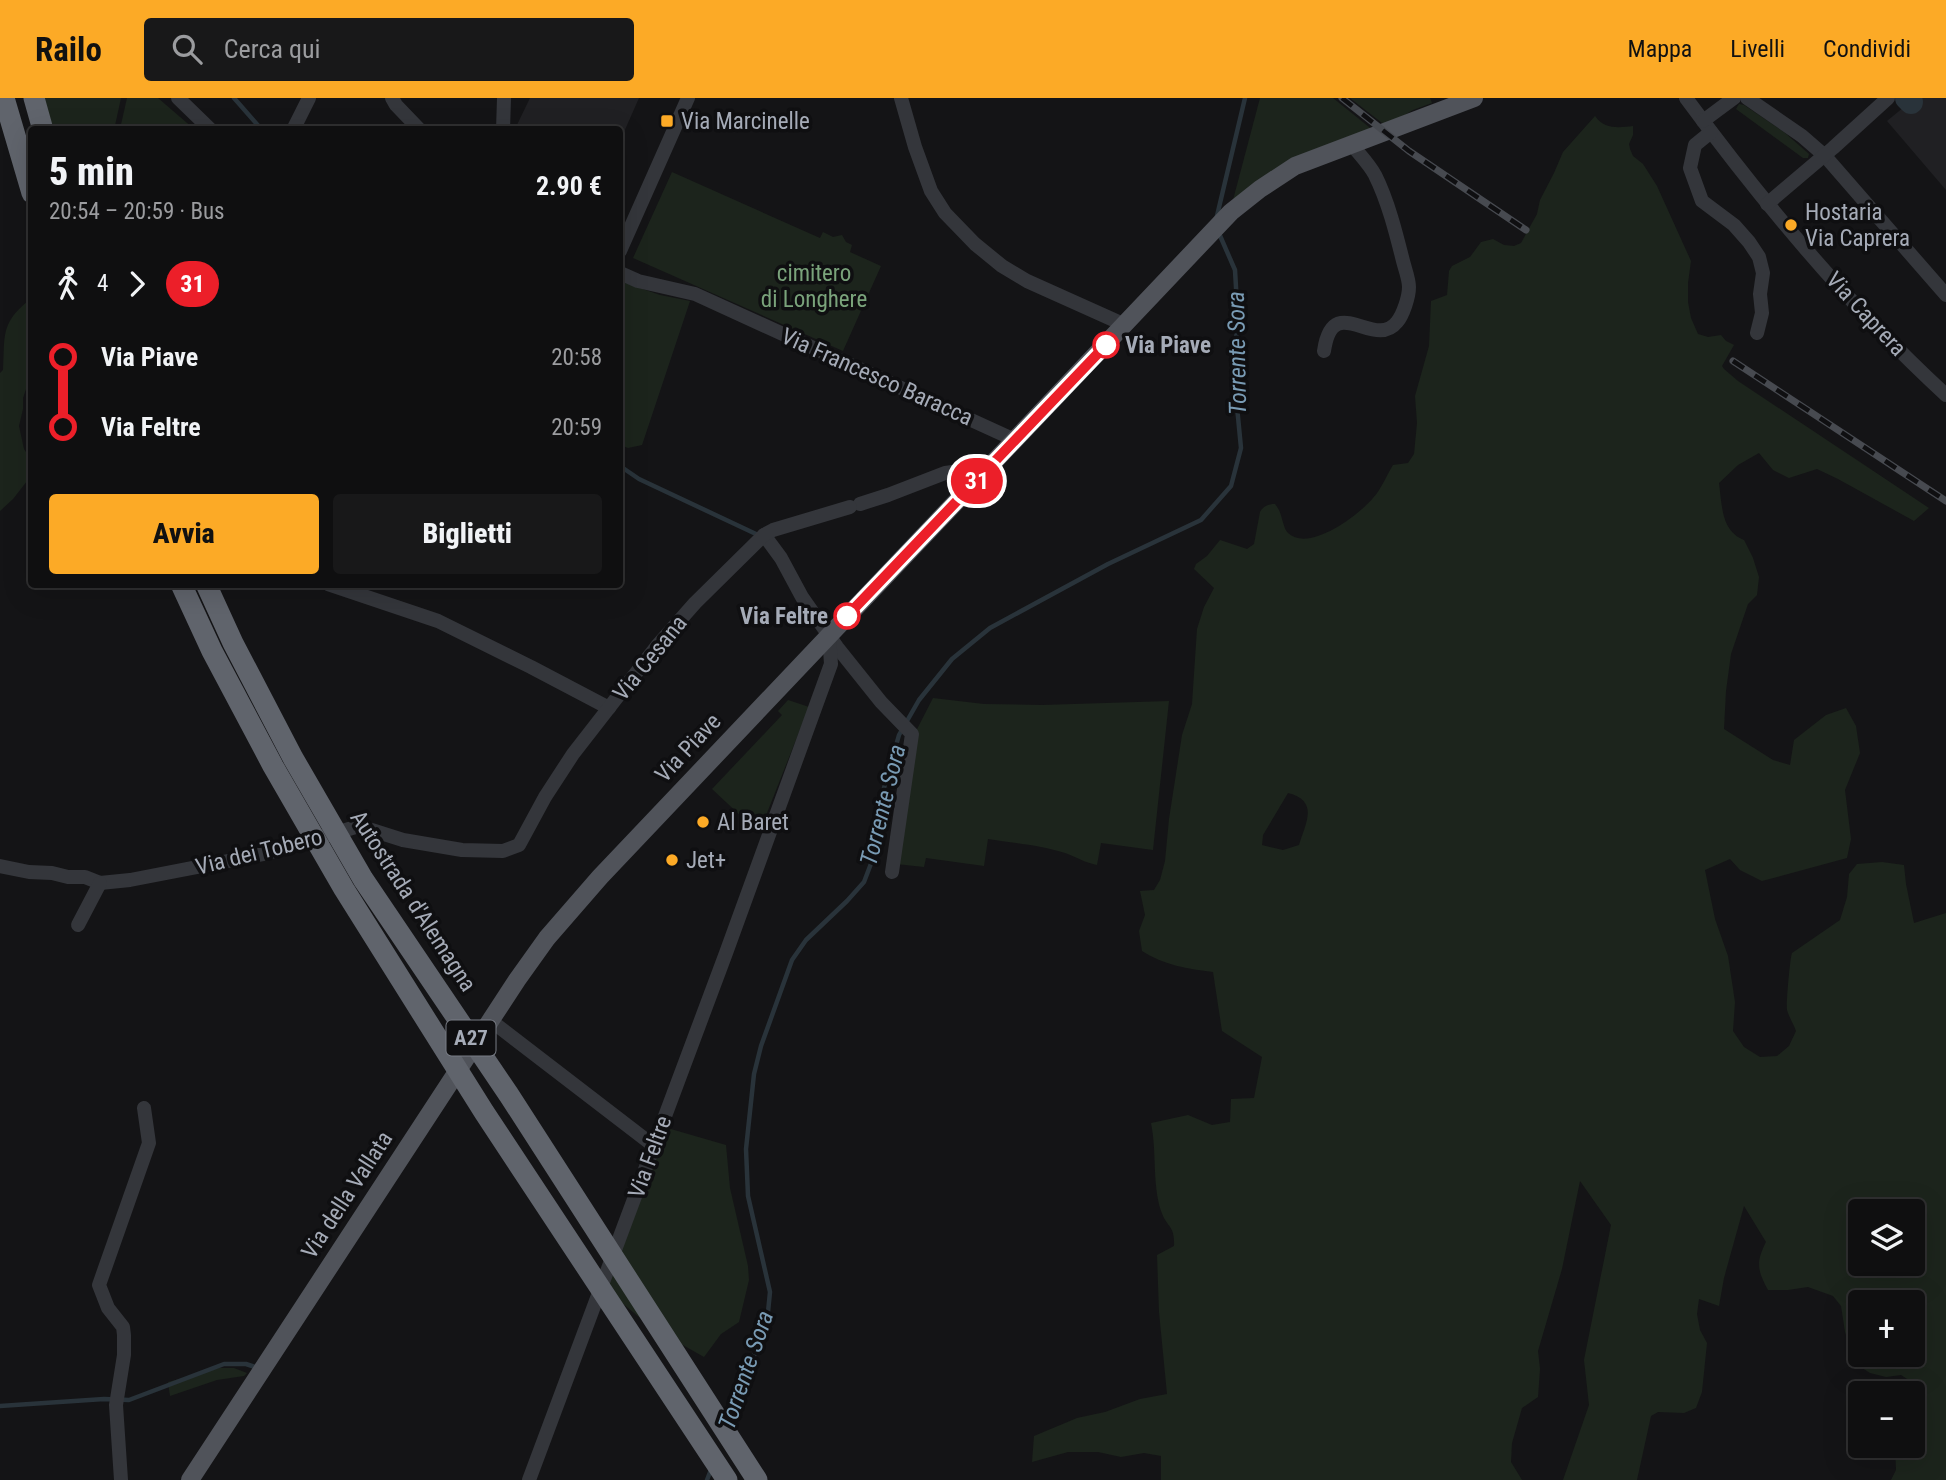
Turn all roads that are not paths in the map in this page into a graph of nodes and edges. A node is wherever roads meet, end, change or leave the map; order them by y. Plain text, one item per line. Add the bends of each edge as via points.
1 (4, 98) edge
2 (34, 98) edge
3 (178, 98) edge
4 (309, 98) edge
5 (392, 98) edge
6 (504, 98) edge
7 (688, 98) edge
8 (901, 98) edge
9 (1474, 98) edge
10 (1686, 98) edge
11 (1734, 98) edge
12 (1747, 98) edge
13 (1888, 98) edge
14 (42, 126) edge
15 (207, 126) edge
16 (295, 126) edge
17 (416, 126) edge
18 (503, 126) edge
19 (1707, 127) junction
20 (1352, 145) junction
21 (1825, 156) junction
22 (28, 179) edge
23 (1767, 204) junction
24 (623, 244) edge
25 (623, 274) edge
26 (1946, 295) edge
27 (1125, 325) junction
28 (1757, 333) dead end
29 (1324, 351) dead end
30 (1946, 395) edge
31 (1015, 440) junction
32 (990, 467) junction
33 (764, 535) junction
34 (183, 588) edge
35 (208, 588) edge
36 (340, 588) edge
37 (829, 635) junction
38 (609, 708) junction
39 (0, 866) edge
40 (892, 872) dead end
41 (100, 883) junction
42 (78, 925) dead end
43 (547, 938) joint
44 (491, 1020) junction
45 (144, 1108) dead end
46 (654, 1146) junction
47 (121, 1480) edge
48 (190, 1480) edge
49 (529, 1480) edge
50 (727, 1480) edge
51 (757, 1480) edge

1 - 22 highway
2 - 14 highway
3 - 15 street
4 - 16 street
5 - 17 street
6 - 18 street
7 - 24 street
8 - 27 street via 931,191 975,244 1027,281
9 - 20 main road, Via Piave
10 - 19 street, Via Caprera
11 - 19 street
12 - 21 street
13 - 21 street
19 - 23 street, Via Caprera
19 - 28 street via 1695,145 1690,168 1702,201 1734,226 1759,257 1762,313
20 - 27 main road, Via Piave via 1295,166 1260,189 1231,212
20 - 29 street via 1380,187 1409,286 1396,323 1385,331 1334,324 1326,335
21 - 23 street
21 - 26 street
23 - 30 street, Via Caprera via 1901,353
25 - 31 street, Via Francesco Baracca via 695,294
27 - 31 main road, Via Piave
31 - 32 main road, Via Piave
32 - 33 street via 945,472
32 - 37 main road, Via Piave
33 - 37 street
33 - 38 street, Via Cesana via 695,603
34 - 50 highway, A27, bridge via 212,652 344,890
35 - 51 highway, Autostrada d'Alemagna / A27, bridge via 293,758 363,879 509,1095
36 - 38 street, Via Cesana via 438,621
37 - 40 street via 912,737
37 - 43 main road, Via Piave
37 - 46 street, Via Feltre via 831,664
38 - 41 street, Via dei Tobero via 573,754 519,845 503,851 403,840 359,826 264,854
39 - 41 street, Via dei Tobero
41 - 42 street
43 - 44 main road, Via della Vallata
44 - 46 street
44 - 48 main road, Via della Vallata
45 - 47 street via 149,1143 99,1285 108,1308 123,1326 116,1405
46 - 49 street, Via Feltre

